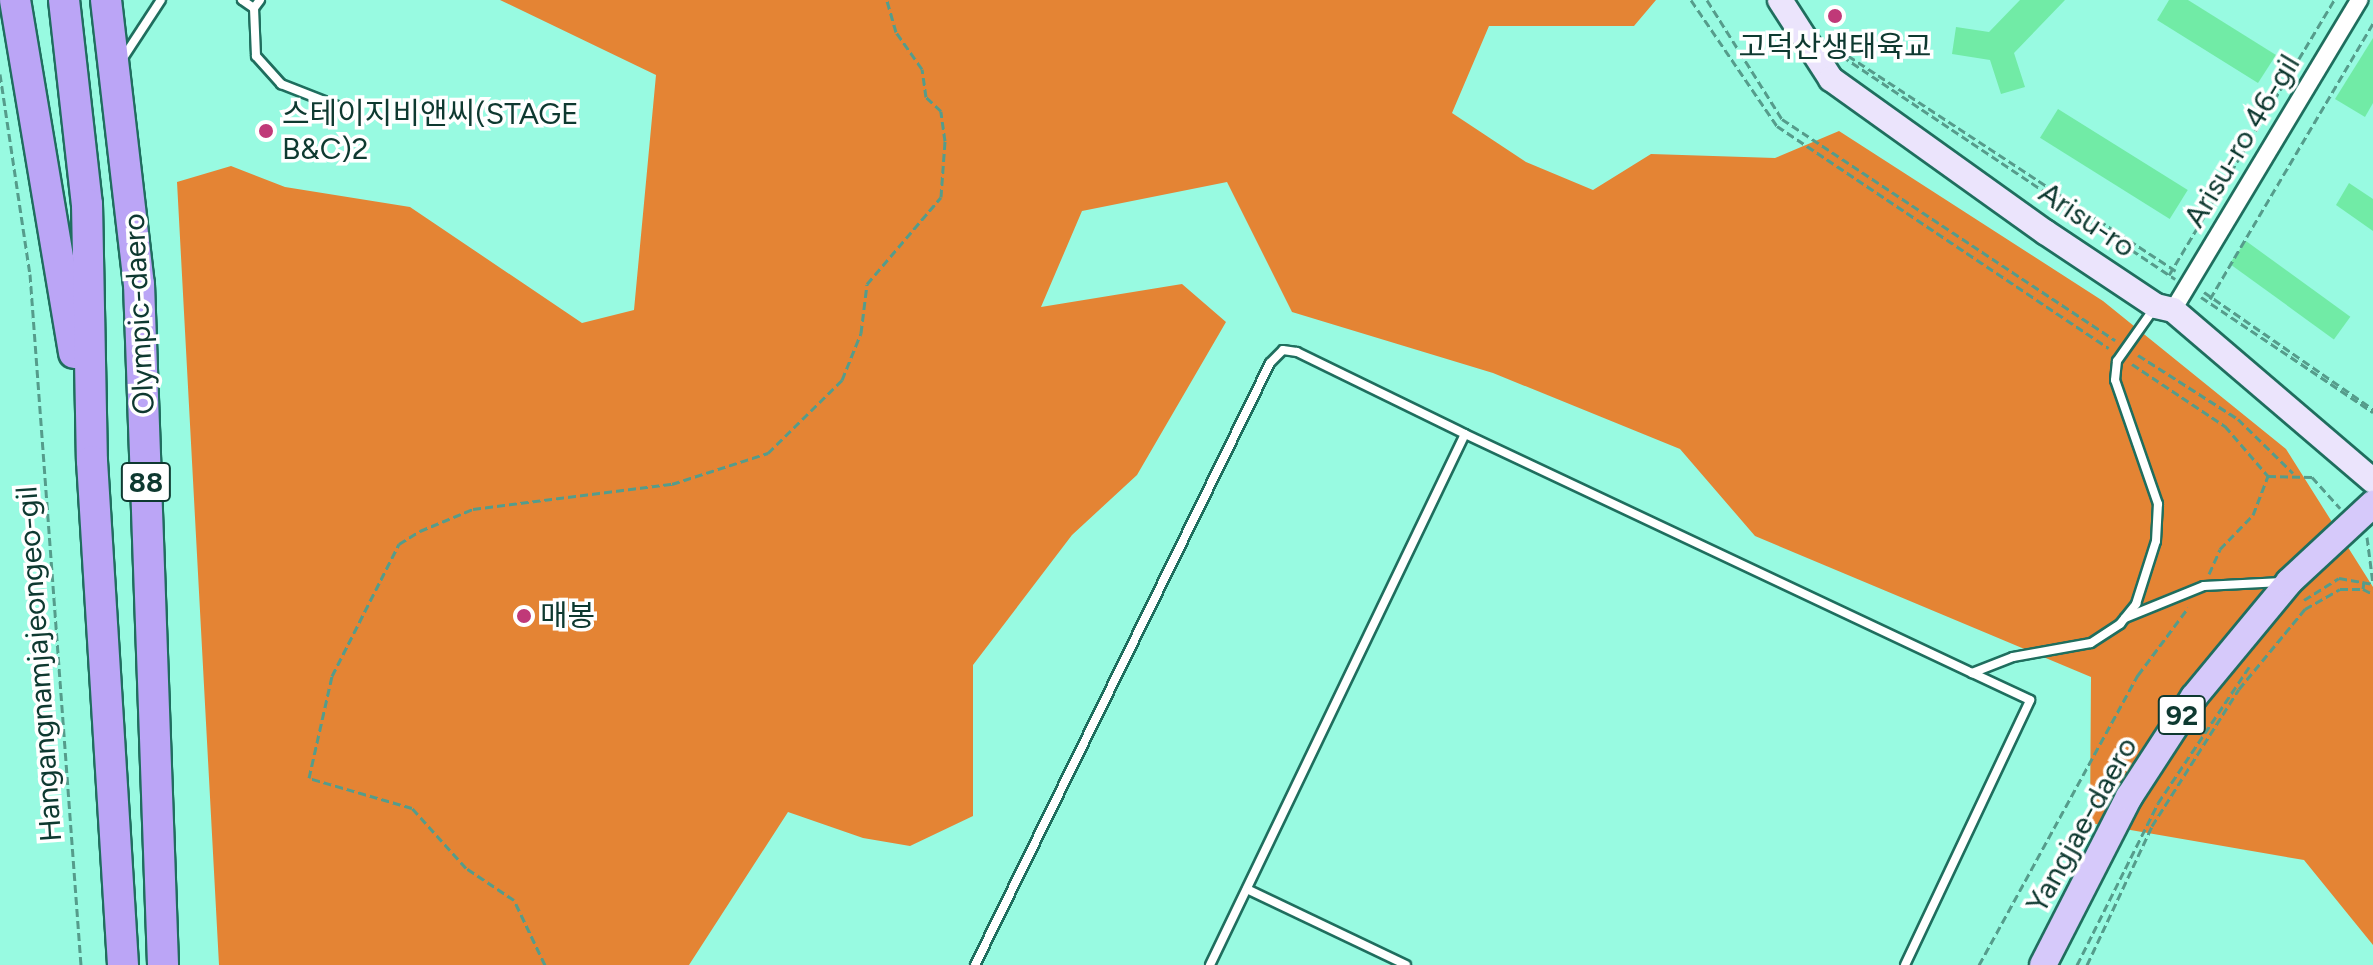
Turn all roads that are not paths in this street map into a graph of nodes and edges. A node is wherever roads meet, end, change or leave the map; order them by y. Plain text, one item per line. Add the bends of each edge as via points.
1 (15, 0) edge
2 (64, 0) edge
3 (106, 0) edge
4 (161, 0) edge
5 (242, 0) edge
6 (1780, 0) edge
7 (2359, 0) edge
8 (257, 4) edge
9 (116, 69) junction
10 (350, 111) dead end
11 (2165, 308) junction
12 (1465, 434) junction
13 (92, 461) junction
14 (2373, 481) edge
15 (2373, 504) edge
16 (2289, 582) junction
17 (2125, 618) junction
18 (1972, 673) junction
19 (1247, 889) junction
20 (123, 965) edge
21 (163, 965) edge
22 (975, 965) edge
23 (1210, 965) edge
24 (1406, 965) edge
25 (1905, 965) edge
26 (2043, 965) edge

1 - 13 highway
2 - 13 highway, Olympic-daero / 88 via 87,204
3 - 9 highway, Olympic-daero / 88
4 - 9 lane
5 - 8 lane
6 - 11 main road, Arisu-ro via 1831,79
7 - 11 street, Arisu-ro 46-gil via 2189,285
8 - 10 lane via 256,56 281,84
9 - 21 highway, Olympic-daero / 88 via 139,284
11 - 14 main road, Arisu-ro
11 - 17 lane via 2123,351 2115,380 2158,504 2147,579
12 - 18 lane
12 - 19 lane
12 - 22 lane via 1297,352 1283,350 1270,363
13 - 20 highway, Olympic-daero / 88
15 - 16 main road, Yangjae-daero / 92
16 - 17 lane via 2204,586
16 - 26 main road, Yangjae-daero / 92 via 2254,620 2150,762
17 - 18 lane via 2091,643 2013,657
18 - 25 lane via 2030,700
19 - 23 lane
19 - 24 lane

